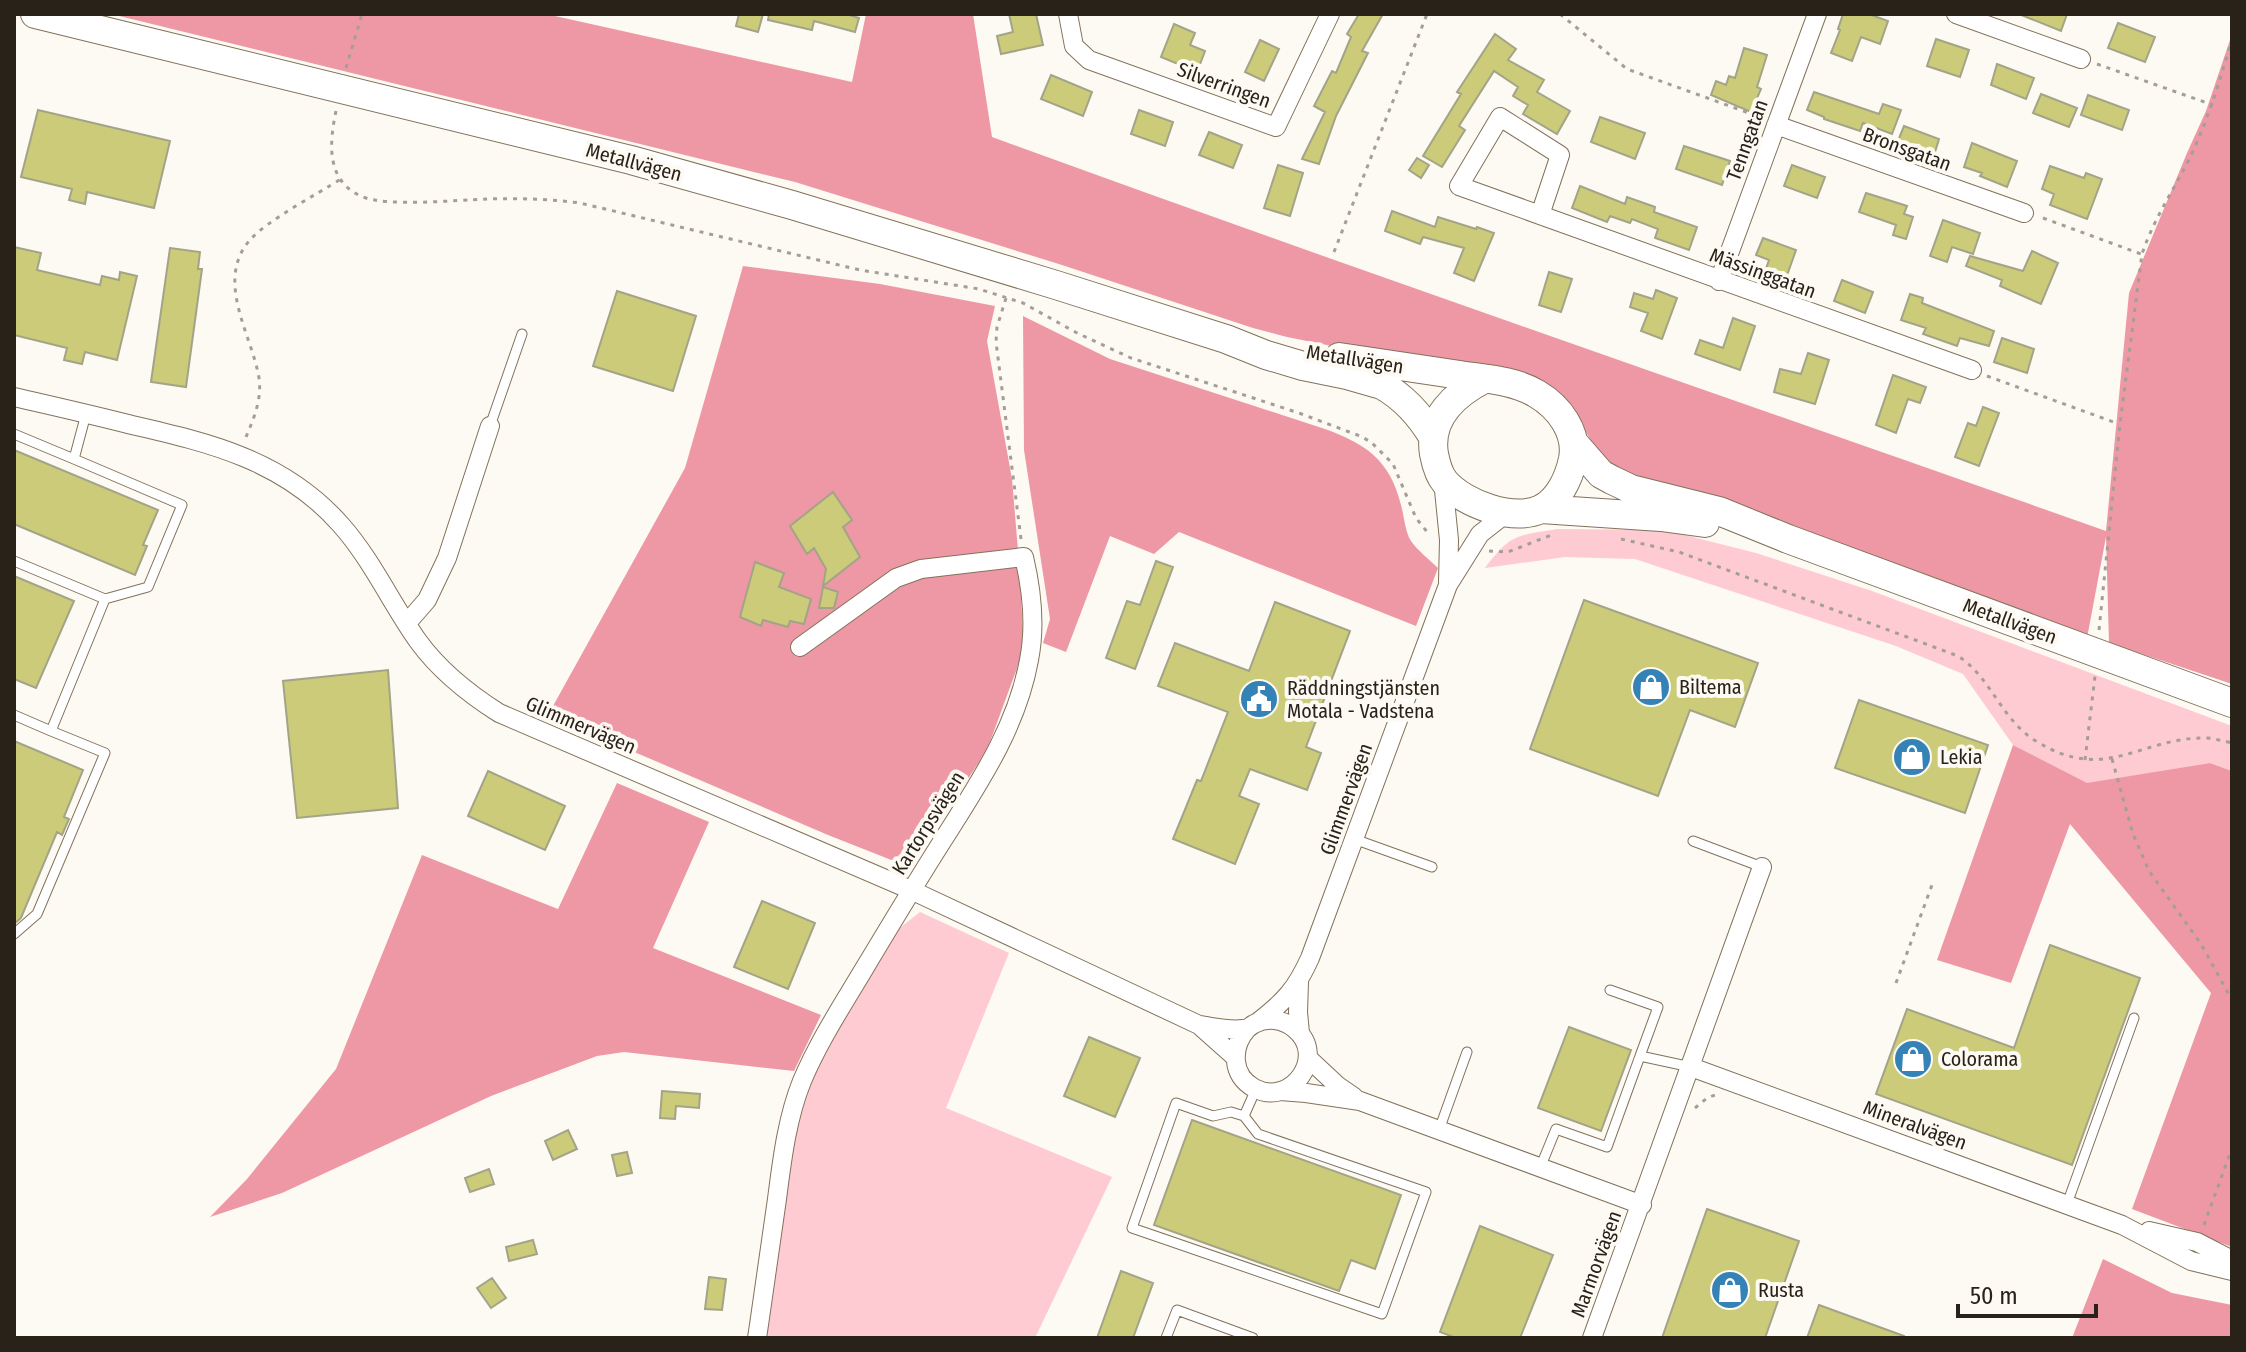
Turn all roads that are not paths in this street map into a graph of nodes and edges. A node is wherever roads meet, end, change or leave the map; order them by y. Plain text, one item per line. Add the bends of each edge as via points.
1 (35, 14) edge
2 (1068, 14) edge
3 (1330, 14) edge
4 (1817, 14) edge
5 (1956, 14) edge
6 (2081, 59) road end
7 (1776, 125) junction
8 (2024, 213) road end
9 (1540, 215) junction
10 (1719, 281) junction
11 (522, 334) dead end
12 (1226, 339) junction
13 (1972, 370) road end
14 (1484, 379) junction
15 (14, 397) edge
16 (86, 414) junction
17 (490, 426) joint
18 (14, 434) edge
19 (1433, 437) junction
20 (1574, 443) junction
21 (74, 459) junction
22 (1443, 480) junction
23 (1541, 509) junction
24 (1508, 512) junction
25 (1788, 539) junction
26 (14, 561) edge
27 (1448, 585) junction
28 (105, 599) junction
29 (407, 623) junction
30 (800, 647) dead end
31 (2232, 703) edge
32 (14, 715) edge
33 (51, 731) junction
34 (1354, 839) junction
35 (1693, 841) dead end
36 (1432, 867) dead end
37 (1762, 867) joint
38 (911, 890) junction
39 (14, 934) edge
40 (1299, 982) junction
41 (1610, 990) dead end
42 (2134, 1018) dead end
43 (1199, 1025) junction
44 (1252, 1026) junction
45 (1300, 1033) junction
46 (1467, 1052) dead end
47 (1640, 1056) junction
48 (1235, 1057) junction
49 (1308, 1058) junction
50 (1691, 1067) junction
51 (1256, 1089) junction
52 (1280, 1091) junction
53 (1360, 1101) junction
54 (1244, 1116) junction
55 (1439, 1130) junction
56 (1540, 1168) junction
57 (2067, 1204) junction
58 (1642, 1205) junction
59 (2122, 1225) junction
60 (2232, 1260) edge
61 (2232, 1271) edge
62 (757, 1338) edge
63 (1166, 1338) edge
64 (1253, 1338) edge
65 (1592, 1338) edge

1 - 12 main road, Metallvägen via 631,160
2 - 3 street, Silverringen via 1074,46 1089,60 1276,127
4 - 7 street, Tenngatan
5 - 6 street
7 - 8 street, Bronsgatan
7 - 10 street, Tenngatan
9 - 9 street, Mässinggatan via 1459,186 1500,117 1560,155
9 - 10 street, Mässinggatan
10 - 13 street, Mässinggatan
11 - 17 lane
12 - 14 main road, Metallvägen
12 - 19 main road, Metallvägen via 1279,359 1382,385 1411,407
14 - 19 main road via 1452,401
14 - 20 main road via 1535,392 1560,414
15 - 16 street, Glimmervägen
16 - 21 lane
16 - 29 street, Glimmervägen via 209,444 291,481 341,524
17 - 29 street via 447,558 427,600
18 - 21 lane
19 - 22 main road
20 - 23 main road via 1567,479
20 - 25 main road, Metallvägen via 1601,474 1631,489 1719,511
21 - 28 lane via 182,505 148,587
22 - 24 main road via 1465,498
22 - 27 street, Glimmervägen
23 - 24 main road
23 - 25 main road, Metallvägen via 1661,517
24 - 27 street, Glimmervägen via 1471,546
25 - 31 main road, Metallvägen
26 - 28 lane
27 - 34 street, Glimmervägen
28 - 33 lane
29 - 38 street, Glimmervägen via 446,672 499,713
30 - 38 street, Kartorpsvägen via 896,578 921,569 1024,557 1032,640 1016,707 992,763
32 - 33 lane
33 - 39 lane via 105,753 37,914
34 - 36 lane
34 - 40 street, Glimmervägen
35 - 37 lane
37 - 50 street
38 - 43 street, Glimmervägen
38 - 62 street, Kartorpsvägen via 801,1083 783,1154
40 - 44 street, Glimmervägen
40 - 45 street, Glimmervägen
41 - 47 lane via 1658,1007
42 - 57 lane
43 - 44 street, Glimmervägen
43 - 48 street, Glimmervägen
44 - 45 street, Glimmervägen via 1266,1020 1284,1022
44 - 48 street, Glimmervägen via 1238,1041
45 - 49 street, Glimmervägen
46 - 55 lane
47 - 50 lane
47 - 56 lane via 1607,1147 1556,1129
48 - 51 street, Glimmervägen via 1241,1075
49 - 52 street via 1302,1075
49 - 53 street
50 - 57 street, Mineralvägen
50 - 58 street
51 - 52 street
51 - 54 lane
52 - 53 street
53 - 55 street
54 - 54 lane via 1213,1116 1176,1103 1132,1228 1382,1314 1426,1192 1258,1134
55 - 56 street
56 - 58 street
57 - 59 street, Mineralvägen
58 - 65 street, Marmorvägen
59 - 60 street, Mineralvägen via 2197,1242
59 - 61 street, Mineralvägen via 2191,1261
63 - 64 lane via 1177,1310

